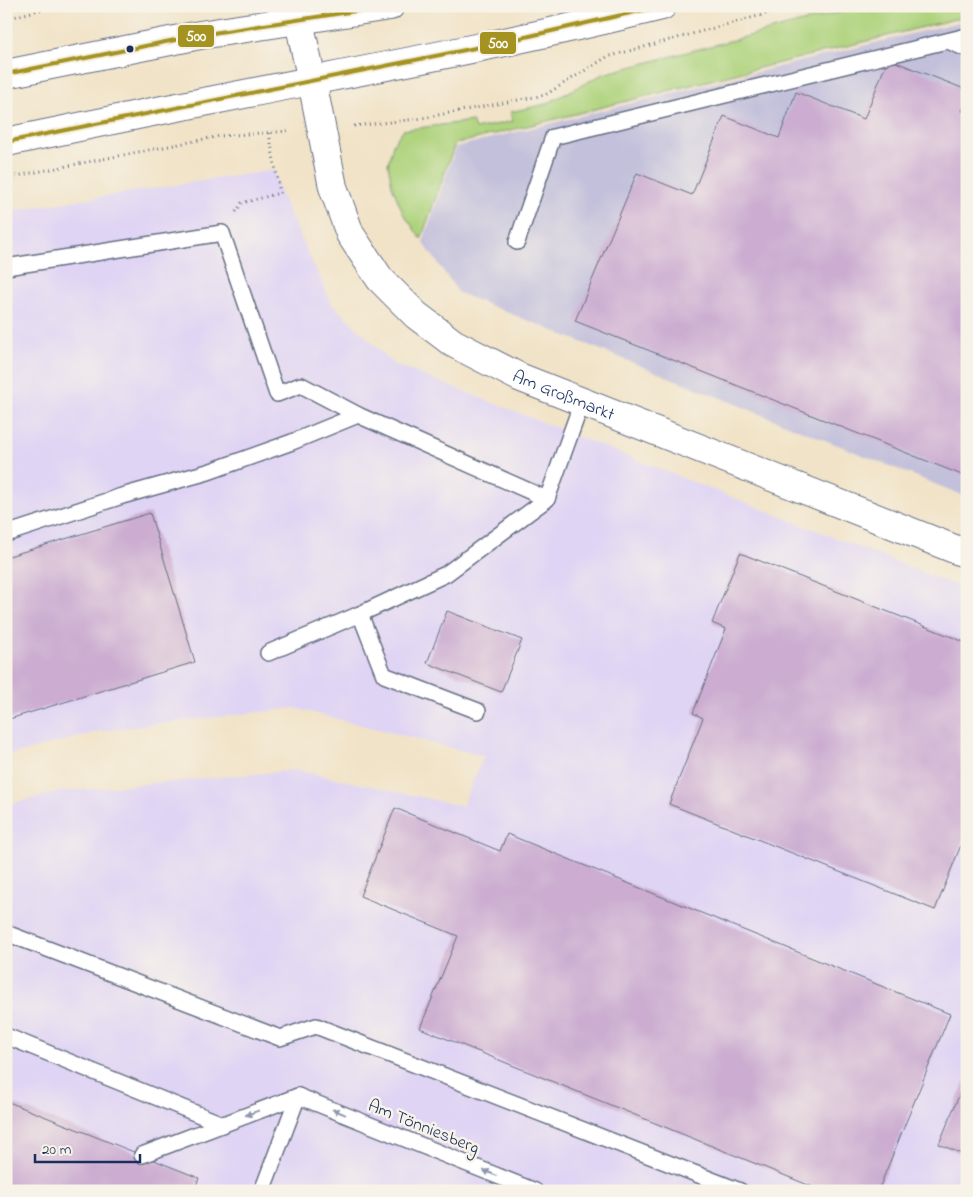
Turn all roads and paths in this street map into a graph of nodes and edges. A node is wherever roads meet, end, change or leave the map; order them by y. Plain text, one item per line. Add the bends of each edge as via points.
1 (54, 6) edge
2 (390, 6) edge
3 (662, 6) edge
4 (795, 6) edge
5 (297, 14) edge
6 (6, 19) edge
7 (967, 36) edge
8 (948, 41) junction
9 (967, 49) edge
10 (6, 74) edge
11 (312, 81) junction
12 (321, 129) junction
13 (269, 133) junction
14 (6, 142) edge
15 (6, 178) edge
16 (260, 198) dead end
17 (517, 242) dead end
18 (6, 267) edge
19 (582, 402) junction
20 (358, 415) junction
21 (547, 499) junction
22 (6, 534) edge
23 (967, 554) edge
24 (360, 614) junction
25 (268, 653) dead end
26 (478, 711) dead end
27 (6, 933) edge
28 (6, 1036) edge
29 (298, 1096) junction
30 (222, 1124) junction
31 (142, 1154) dead end
32 (262, 1191) edge
33 (535, 1191) edge
34 (740, 1191) edge

1 - 6 path
2 - 5 main road
3 - 11 main road
4 - 12 path via 607,56 546,95 417,119
5 - 10 main road
5 - 11 main road, Am Großmarkt
7 - 8 lane
8 - 9 lane
8 - 17 lane via 553,137
11 - 12 main road, Am Großmarkt
11 - 14 main road
12 - 13 path
12 - 19 main road, Am Großmarkt via 333,187 350,234 380,278 416,315 453,343 519,377
13 - 15 path via 220,136
13 - 16 path via 280,193
18 - 20 lane via 222,234 277,394 302,385
19 - 21 lane
19 - 23 main road, Am Großmarkt
20 - 21 lane
20 - 22 lane via 208,472
21 - 24 lane via 446,574
24 - 25 lane
24 - 26 lane via 384,675
27 - 34 lane via 280,1038 316,1026
28 - 30 lane
29 -> 30 lane
29 - 32 lane
33 -> 29 lane, Am Tönniesberg
30 - 31 lane

